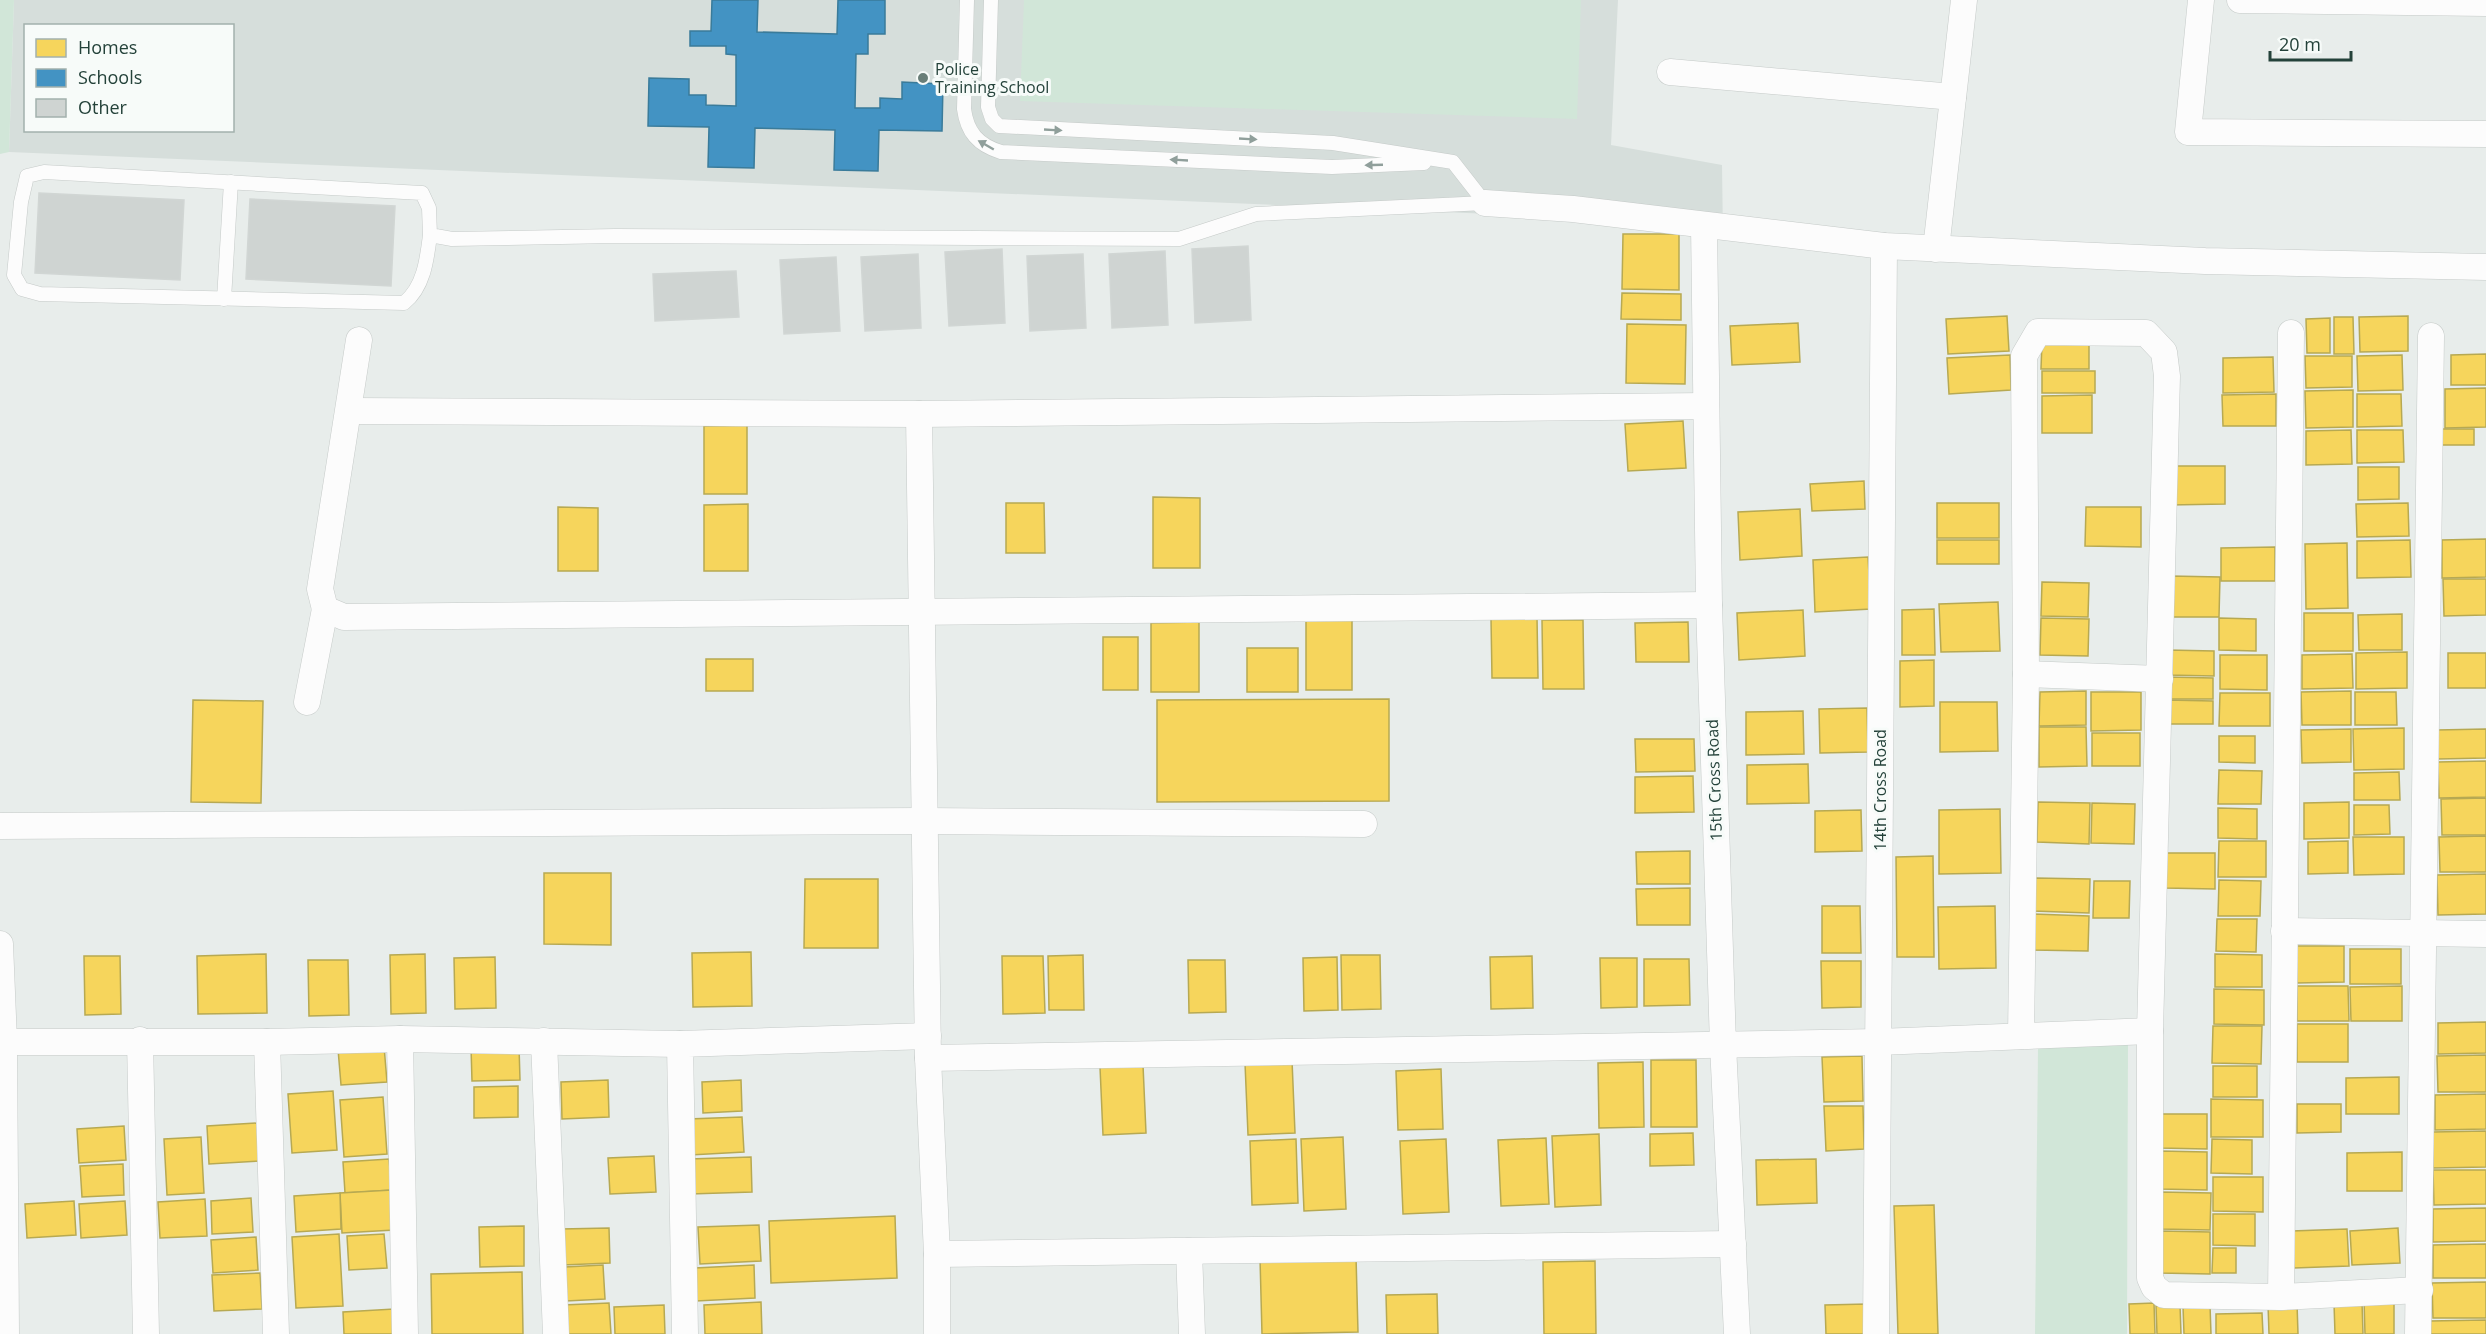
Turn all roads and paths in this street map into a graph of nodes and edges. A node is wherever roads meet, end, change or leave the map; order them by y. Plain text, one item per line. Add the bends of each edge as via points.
1 (967, 0) edge
2 (991, 0) edge
3 (1964, 0) edge
4 (2201, 0) edge
5 (2240, 0) edge
6 (2291, 1) edge
7 (2335, 1) edge
8 (2486, 3) edge
9 (1670, 72) dead end
10 (1953, 98) junction
11 (2486, 134) edge
12 (1453, 162) junction
13 (231, 182) junction
14 (1485, 203) junction
15 (1704, 225) junction
16 (430, 235) junction
17 (1884, 246) junction
18 (1936, 249) junction
19 (2486, 267) edge
20 (224, 299) junction
21 (2290, 333) dead end
22 (2431, 336) dead end
23 (359, 340) dead end
24 (1706, 406) junction
25 (349, 411) junction
26 (919, 414) junction
27 (1709, 605) junction
28 (325, 609) junction
29 (922, 611) junction
30 (2026, 674) junction
31 (2160, 679) junction
32 (307, 702) dead end
33 (923, 821) junction
34 (1364, 824) dead end
35 (0, 826) edge
36 (2284, 931) junction
37 (2423, 933) junction
38 (2486, 934) edge
39 (0, 944) edge
40 (2150, 1031) junction
41 (2021, 1036) junction
42 (400, 1039) junction
43 (140, 1040) junction
44 (2, 1041) edge
45 (544, 1041) junction
46 (267, 1042) junction
47 (1879, 1042) junction
48 (681, 1044) junction
49 (1723, 1045) junction
50 (928, 1047) junction
51 (1733, 1244) junction
52 (1189, 1251) junction
53 (938, 1254) junction
54 (2420, 1290) junction
55 (2281, 1297) junction
56 (6, 1334) edge
57 (146, 1334) edge
58 (276, 1334) edge
59 (405, 1334) edge
60 (556, 1334) edge
61 (685, 1334) edge
62 (937, 1334) edge
63 (1192, 1334) edge
64 (1737, 1334) edge
65 (1876, 1334) edge
66 (2418, 1334) edge

12 -> 1 lane via 1332,167 1001,152 971,133 966,122
2 -> 12 lane via 988,107 999,126 1333,143
3 - 10 street
4 - 11 street via 2188,132
5 - 6 street
6 - 7 street
7 - 8 street
9 - 10 street
10 - 18 street
12 - 14 lane
13 - 16 lane via 422,193 429,208
13 - 20 lane
13 - 20 lane via 44,172 27,176 14,275 22,289 40,294
14 - 15 street
14 - 16 lane via 1256,214 1179,239 453,239
15 - 17 street
15 - 24 street, 15th Cross Road
16 - 20 lane via 421,281 404,303
17 - 18 street
17 - 47 street, 14th Cross Road
18 - 19 street via 2205,261
21 - 36 street
22 - 37 street
23 - 25 street
24 - 26 street
24 - 27 street, 15th Cross Road
25 - 26 street
25 - 28 street via 320,589
26 - 29 street
27 - 29 street
27 - 49 street, 15th Cross Road
28 - 29 street via 344,617
28 - 32 street
29 - 33 street
30 - 31 street
30 - 31 street via 2024,356 2038,332 2146,333 2164,352 2167,376
30 - 41 street
31 - 40 street
33 - 34 street
33 - 35 street
33 - 50 street
36 - 37 street
36 - 55 street
37 - 38 street
37 - 54 street
39 - 44 street
40 - 41 street
40 - 55 street via 2150,1278 2154,1287 2164,1295
41 - 47 street
42 - 45 street
42 - 46 street
42 - 59 street
43 - 44 street
43 - 46 street
43 - 57 street
44 - 56 street
45 - 48 street
45 - 60 street
46 - 58 street
47 - 49 street
47 - 65 street, 14th Cross Road
48 - 50 street
48 - 61 street
49 - 50 street
49 - 51 street, 15th Cross Road
50 - 53 street
51 - 52 street
51 - 64 street, 15th Cross Road
52 - 53 street
52 - 63 street
53 - 62 street
54 - 55 street
54 - 66 street

